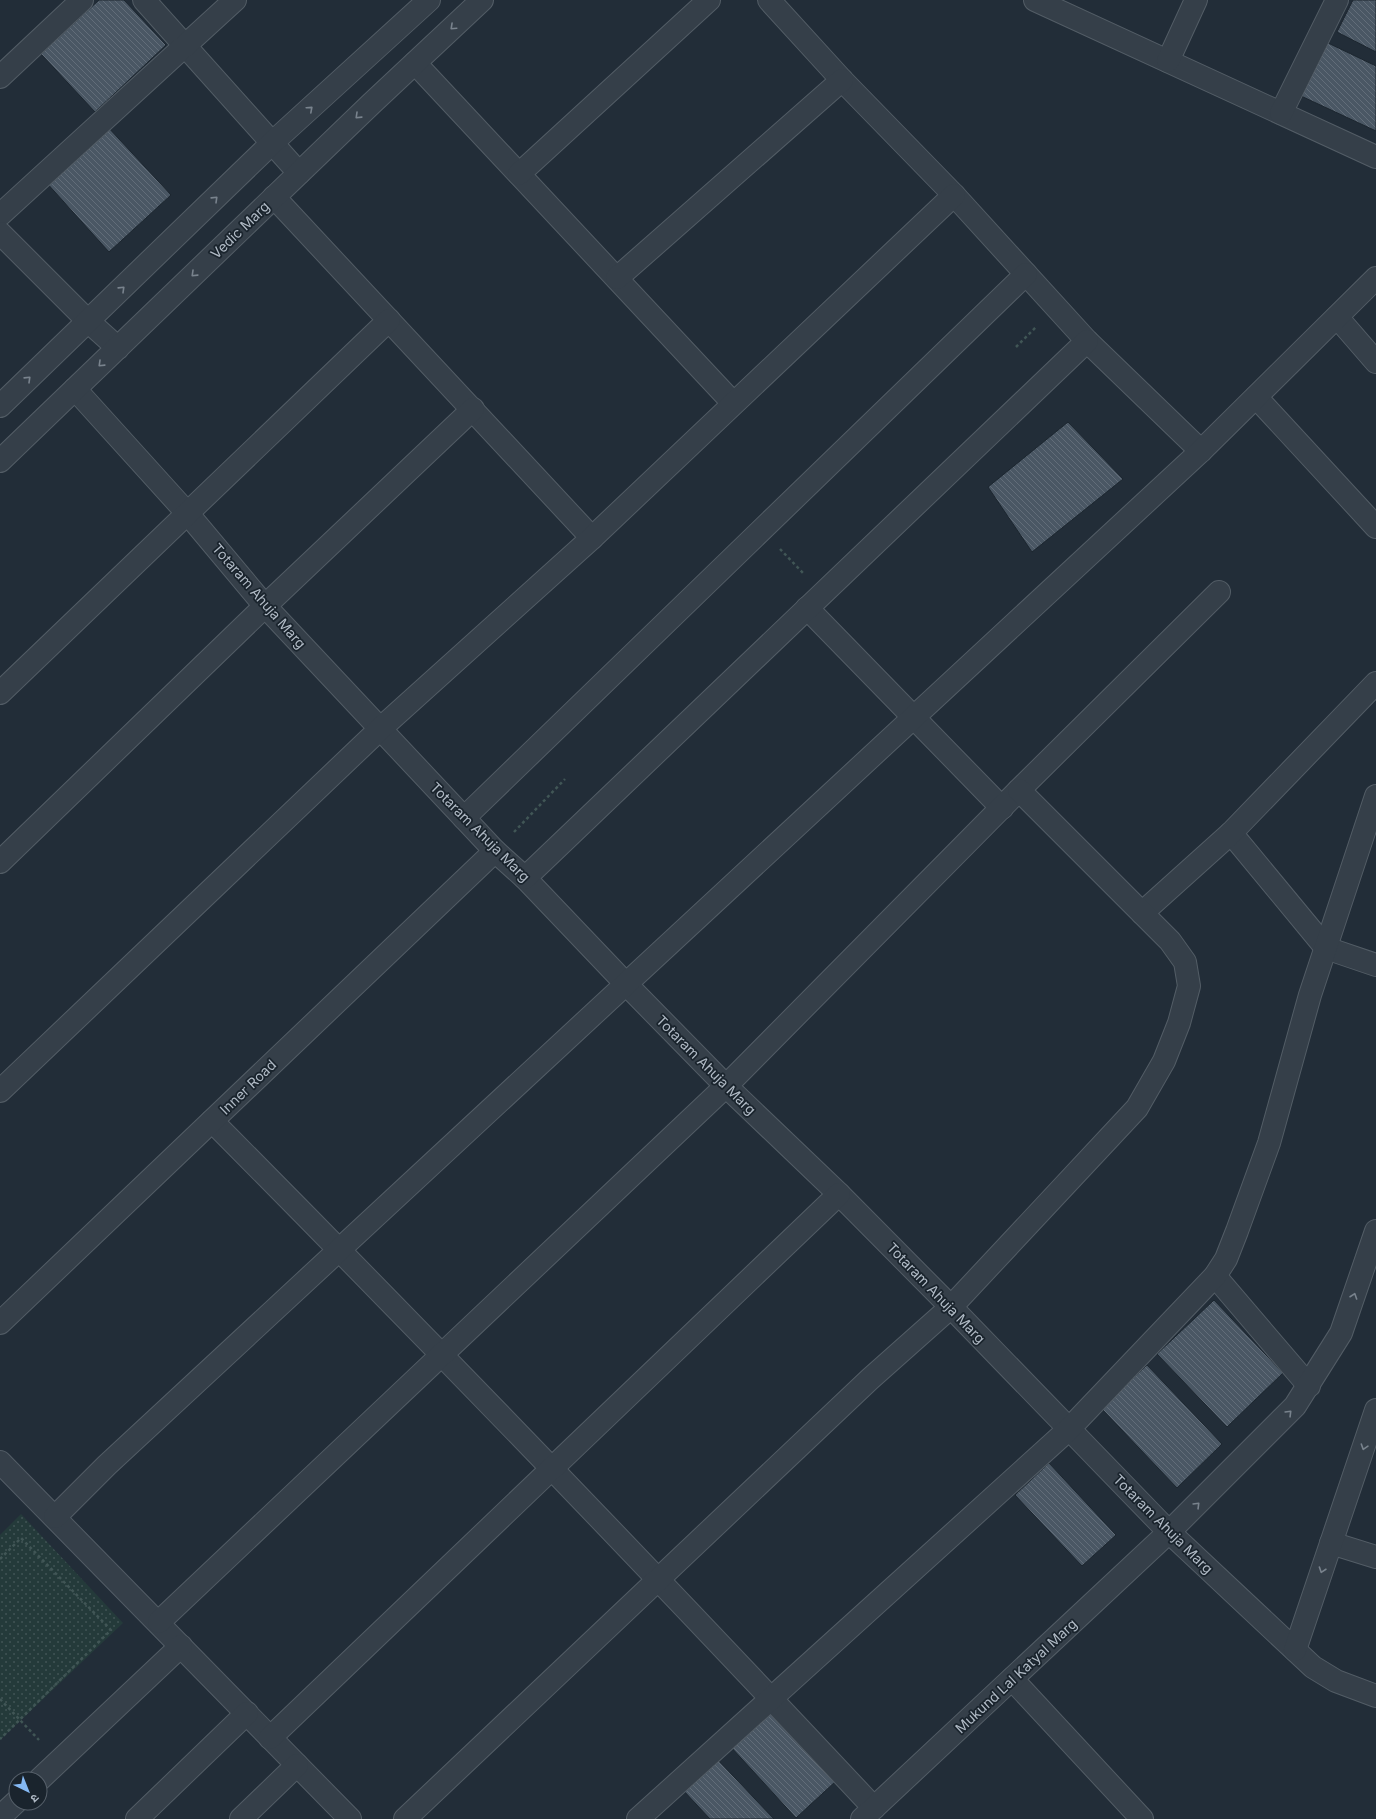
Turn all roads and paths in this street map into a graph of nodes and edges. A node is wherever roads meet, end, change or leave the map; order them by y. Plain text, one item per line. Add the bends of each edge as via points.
1 (82, 0) edge
2 (144, 0) edge
3 (235, 0) edge
4 (429, 0) edge
5 (482, 0) edge
6 (709, 0) edge
7 (769, 0) edge
8 (1196, 0) edge
9 (1337, 0) edge
10 (1039, 1) edge
11 (186, 46) junction
12 (1168, 61) junction
13 (415, 63) junction
14 (0, 78) edge
15 (842, 80) junction
16 (1281, 113) junction
17 (272, 143) junction
18 (1376, 157) edge
19 (299, 173) junction
20 (519, 174) junction
21 (954, 195) junction
22 (274, 197) junction
23 (0, 215) edge
24 (0, 233) edge
25 (1026, 274) junction
26 (617, 278) junction
27 (1376, 278) edge
28 (1337, 317) junction
29 (389, 320) junction
30 (89, 322) junction
31 (1087, 341) junction
32 (1012, 342) dead end
33 (1016, 347) dead end
34 (118, 348) junction
35 (1376, 362) edge
36 (75, 389) junction
37 (1256, 397) junction
38 (733, 402) junction
39 (0, 406) edge
40 (473, 409) junction
41 (1201, 451) junction
42 (0, 461) edge
43 (188, 514) junction
44 (1376, 527) edge
45 (592, 538) junction
46 (776, 544) dead end
47 (808, 578) dead end
48 (1219, 592) dead end
49 (265, 606) junction
50 (808, 608) junction
51 (1376, 683) edge
52 (0, 693) edge
53 (914, 718) junction
54 (380, 729) junction
55 (564, 779) dead end
56 (1019, 790) junction
57 (1376, 796) edge
58 (1002, 808) junction
59 (464, 818) junction
60 (1231, 833) junction
61 (495, 851) junction
62 (0, 862) edge
63 (525, 878) junction
64 (1142, 913) junction
65 (1326, 948) junction
66 (1376, 965) edge
67 (627, 985) junction
68 (726, 1086) junction
69 (0, 1091) edge
70 (212, 1121) junction
71 (839, 1194) junction
72 (1376, 1231) edge
73 (340, 1250) junction
74 (1215, 1276) junction
75 (951, 1306) junction
76 (0, 1323) edge
77 (441, 1355) junction
78 (1309, 1386) junction
79 (1375, 1418) edge
80 (1069, 1429) junction
81 (0, 1462) edge
82 (551, 1469) junction
83 (55, 1517) junction
84 (1169, 1532) junction
85 (1331, 1543) junction
86 (1376, 1557) edge
87 (0, 1559) edge
88 (658, 1580) junction
89 (158, 1622) junction
90 (181, 1646) junction
91 (1295, 1650) junction
92 (1012, 1679) junction
93 (1376, 1696) edge
94 (0, 1698) edge
95 (772, 1698) junction
96 (247, 1713) junction
97 (20, 1720) junction
98 (270, 1738) junction
99 (0, 1739) edge
100 (297, 1764) junction
101 (48, 1771) edge
102 (8, 1810) edge
103 (868, 1813) edge
104 (0, 1817) edge
105 (137, 1819) edge
106 (241, 1819) edge
107 (350, 1819) edge
108 (405, 1819) edge
109 (638, 1819) edge
110 (1142, 1819) edge

1 - 14 street
2 - 11 street
3 - 11 street
17 -> 4 street
5 -> 13 street, Vedic Marg
6 - 20 street
7 - 15 street
8 - 12 street
9 - 16 street
10 - 12 street
11 - 17 street
11 - 23 street
12 - 16 street
13 -> 19 street, Vedic Marg
13 - 20 street
15 - 21 street
15 - 26 street
16 - 18 street
17 - 19 street
30 -> 17 street
19 - 22 street, Vedic Marg
20 - 26 street
21 - 25 street
21 - 38 street
22 - 29 street
22 -> 34 street, Vedic Marg
24 - 30 street
25 - 31 street
25 - 59 street
26 - 38 street
27 - 28 street
28 - 35 street
28 - 37 street
29 - 40 street
29 - 43 street
30 - 34 street
39 -> 30 street
31 - 41 street
31 - 50 street
32 - 33 path
34 -> 36 street, Vedic Marg
36 - 42 street, Vedic Marg
36 - 43 street, Totaram Ahuja Marg
37 - 41 street
37 - 44 street
38 - 45 street
40 - 45 street
40 - 49 street
41 - 53 street
43 - 49 street, Totaram Ahuja Marg
43 - 52 street
45 - 54 street
46 - 47 path
48 - 56 street
49 - 54 street, Totaram Ahuja Marg
49 - 62 street
50 - 53 street
50 - 63 street
51 - 60 street
53 - 58 street
53 - 67 street
54 - 59 street, Totaram Ahuja Marg
54 - 69 street
55 - 61 path
56 - 58 street
56 - 64 street
57 - 65 street
58 - 68 street
59 - 61 street, Totaram Ahuja Marg
60 - 64 street
60 - 65 street
61 - 63 street, Totaram Ahuja Marg
61 - 70 street, Inner Road
63 - 67 street, Totaram Ahuja Marg
64 - 75 street via 1170,941 1185,962 1189,986 1179,1023 1164,1060 1137,1108
65 - 66 street
65 - 74 street via 1310,995 1269,1143 1226,1259
67 - 68 street, Totaram Ahuja Marg
67 - 73 street
68 - 71 street, Totaram Ahuja Marg
68 - 77 street
70 - 73 street
70 - 76 street, Inner Road
71 - 75 street, Totaram Ahuja Marg
71 - 82 street
78 -> 72 street, Mukund Lal Katyal Marg via 1342,1333
73 - 77 street
73 - 83 street via 107,1465
74 - 78 street
74 - 80 street
75 - 80 street, Totaram Ahuja Marg
75 - 88 street via 870,1379
77 - 82 street
77 - 89 street
84 -> 78 street, Mukund Lal Katyal Marg via 1295,1406
79 -> 85 street
80 - 84 street, Totaram Ahuja Marg
80 - 95 street
81 - 83 street
82 - 88 street
82 - 98 street
83 - 89 street
84 - 91 street, Totaram Ahuja Marg
84 - 92 street, Mukund Lal Katyal Marg
85 - 86 street
85 -> 91 street
87 - 97 path via 21,1538 111,1630
88 - 95 street
88 - 108 street
89 - 90 street
90 - 96 street
90 - 101 street
91 - 93 street, Totaram Ahuja Marg via 1313,1667 1336,1681
92 - 103 street, Mukund Lal Katyal Marg
92 - 110 street
94 - 97 path
95 - 103 street
95 - 109 street
96 - 98 street
96 - 105 street
97 - 99 path
98 - 100 street
100 - 106 street
100 - 107 street
102 - 104 street

